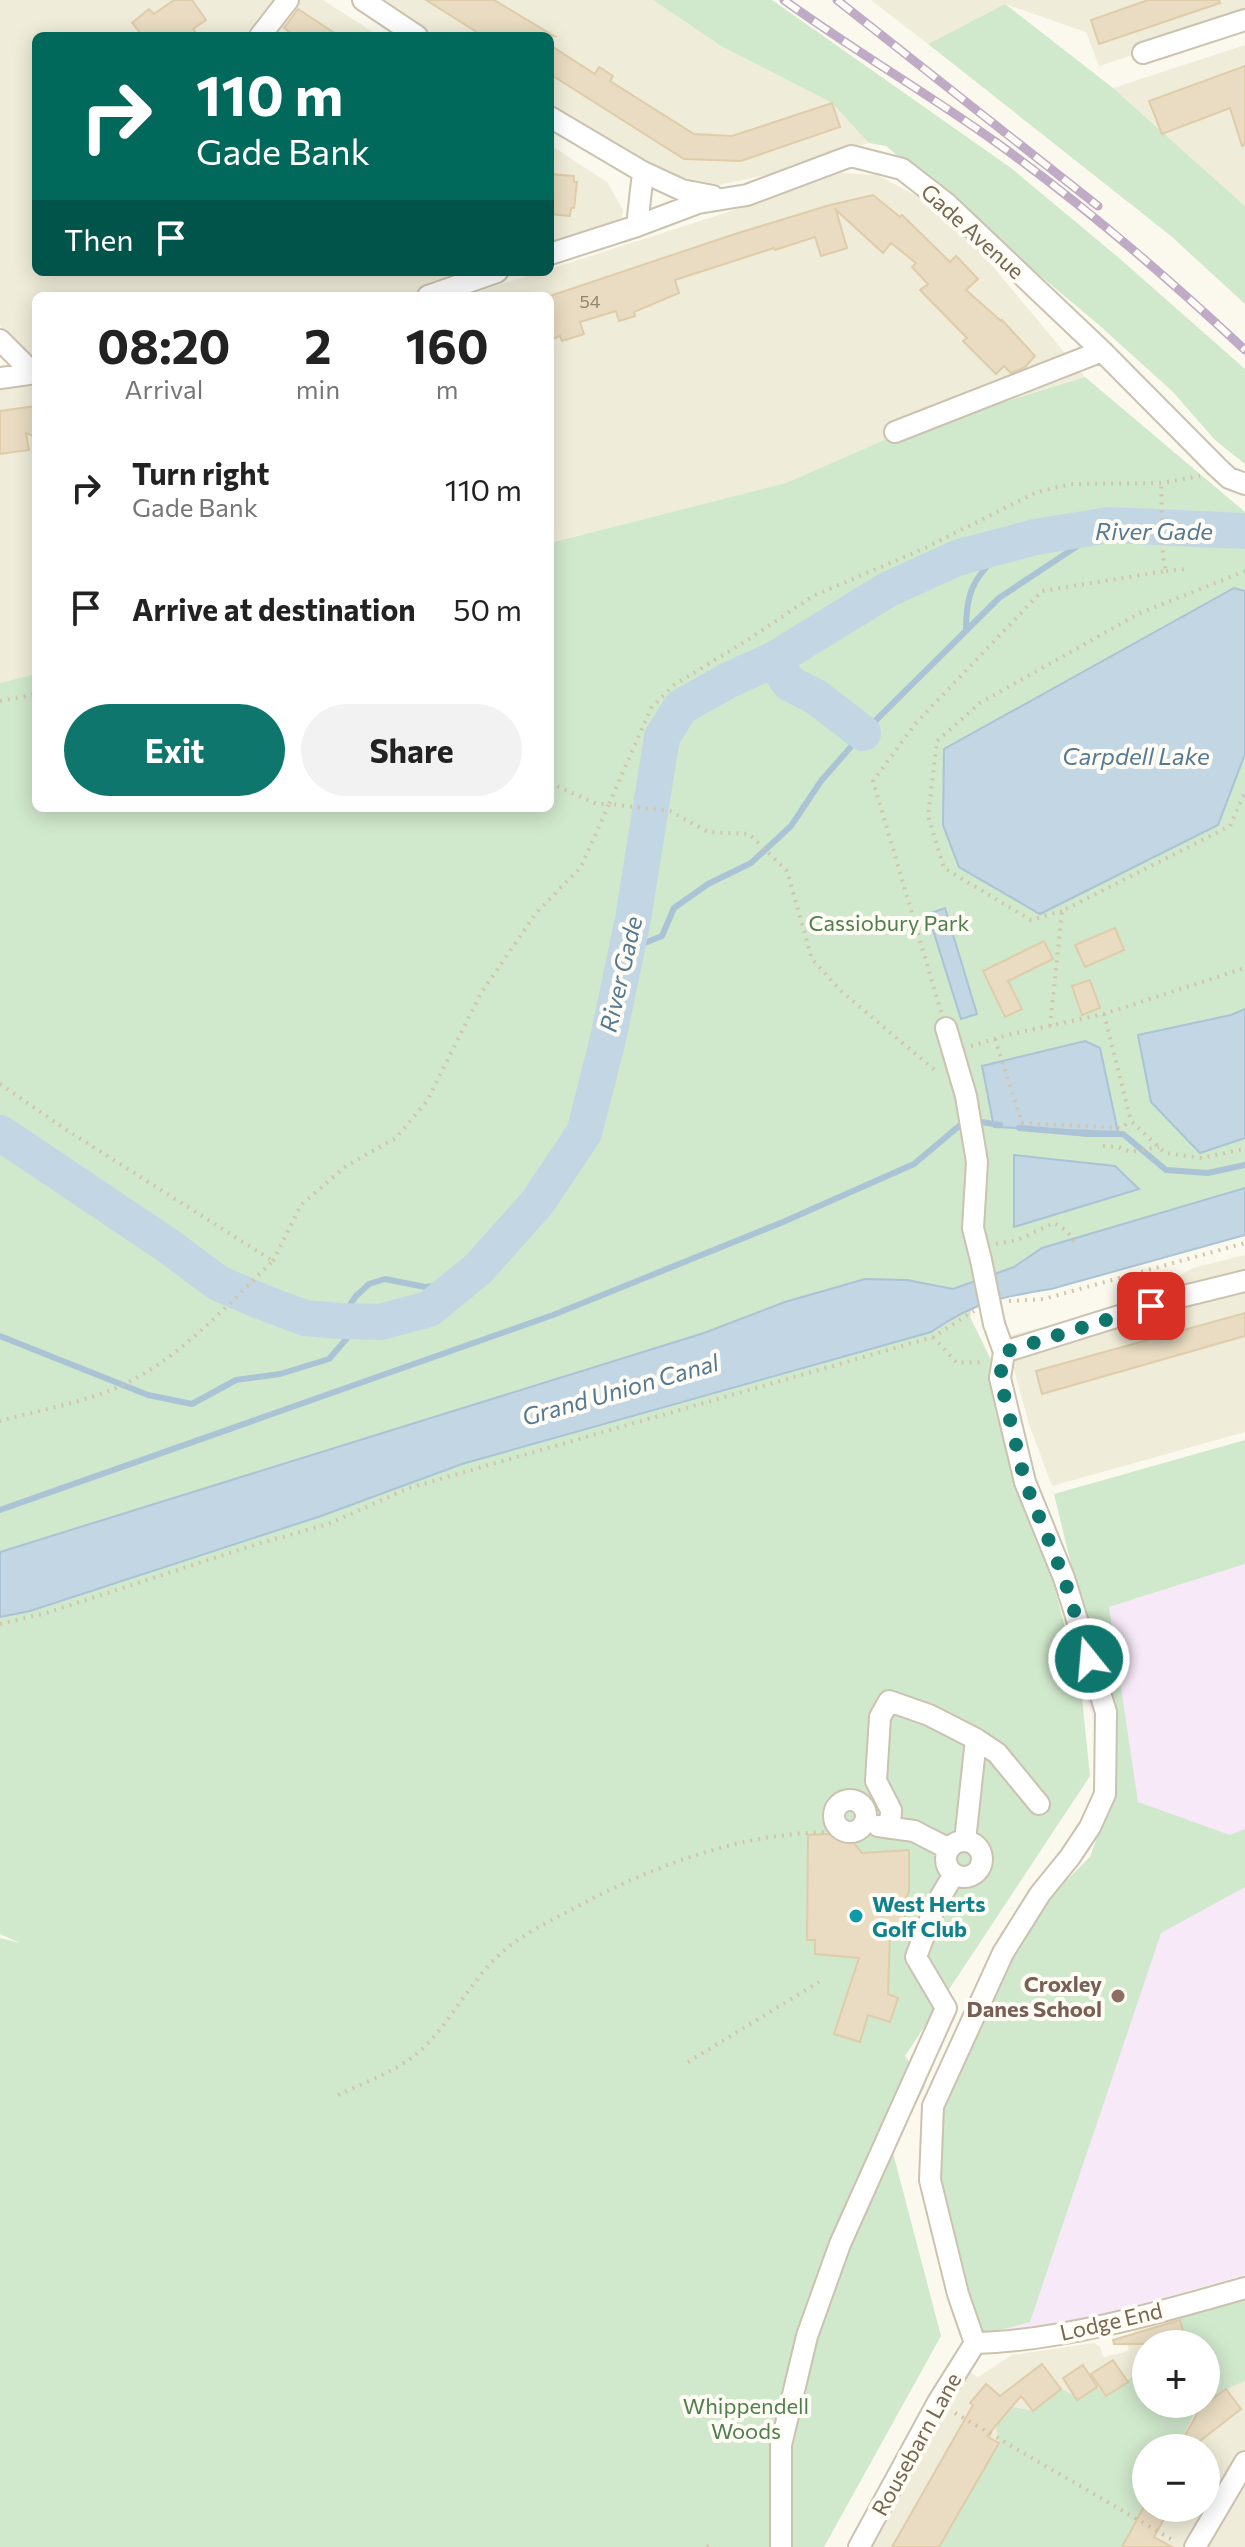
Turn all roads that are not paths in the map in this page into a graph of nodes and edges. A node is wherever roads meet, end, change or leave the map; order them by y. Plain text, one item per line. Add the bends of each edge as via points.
1 (288, 0) edge
2 (363, 0) edge
3 (1245, 20) edge
4 (263, 32) edge
5 (411, 32) edge
6 (1143, 53) dead end
7 (554, 119) edge
8 (643, 172) junction
9 (721, 198) junction
10 (637, 226) junction
11 (554, 253) edge
12 (486, 276) edge
13 (440, 292) edge
14 (0, 340) edge
15 (1102, 351) junction
16 (32, 371) edge
17 (32, 373) edge
18 (0, 378) edge
19 (895, 432) dead end
20 (1245, 484) edge
21 (946, 1028) road end
22 (1245, 1281) edge
23 (1003, 1356) junction
24 (976, 1739) junction
25 (1039, 1804) dead end
26 (864, 1823) dead end
27 (890, 1828) junction
28 (957, 1845) junction
29 (954, 1874) junction
30 (1245, 2288) edge
31 (975, 2343) junction
32 (1245, 2462) edge
33 (781, 2547) edge
34 (859, 2547) edge
35 (1195, 2547) edge

1 - 4 street
2 - 5 street
3 - 6 street
7 - 8 street
8 - 9 street via 682,190
8 - 10 street
9 - 10 street, Gade Avenue
9 - 15 street, Gade Avenue via 747,195 851,156 902,169 947,204
10 - 11 street, Gade Avenue
12 - 13 street
14 - 16 street
15 - 19 street
15 - 20 street, Gade Avenue via 1217,467
17 - 18 street
21 - 23 street, bridge via 967,1101 977,1162 973,1228
22 - 23 street
23 - 31 street via 1000,1378 1025,1482 1064,1578 1106,1712 1105,1794 1090,1827 1003,1953 933,2106 930,2180
24 - 25 street via 997,1753
24 - 27 street via 889,1701 880,1717 876,1781 891,1810
24 - 28 street
26 - 27 street
27 - 28 street
28 - 29 street via 947,1865
28 - 29 street via 976,1845 982,1861 971,1875
29 - 33 street via 916,1957 946,2008 840,2244 807,2336 781,2445
30 - 31 street, Lodge End via 1109,2323
31 - 34 street, Rousebarn Lane
32 - 35 street

